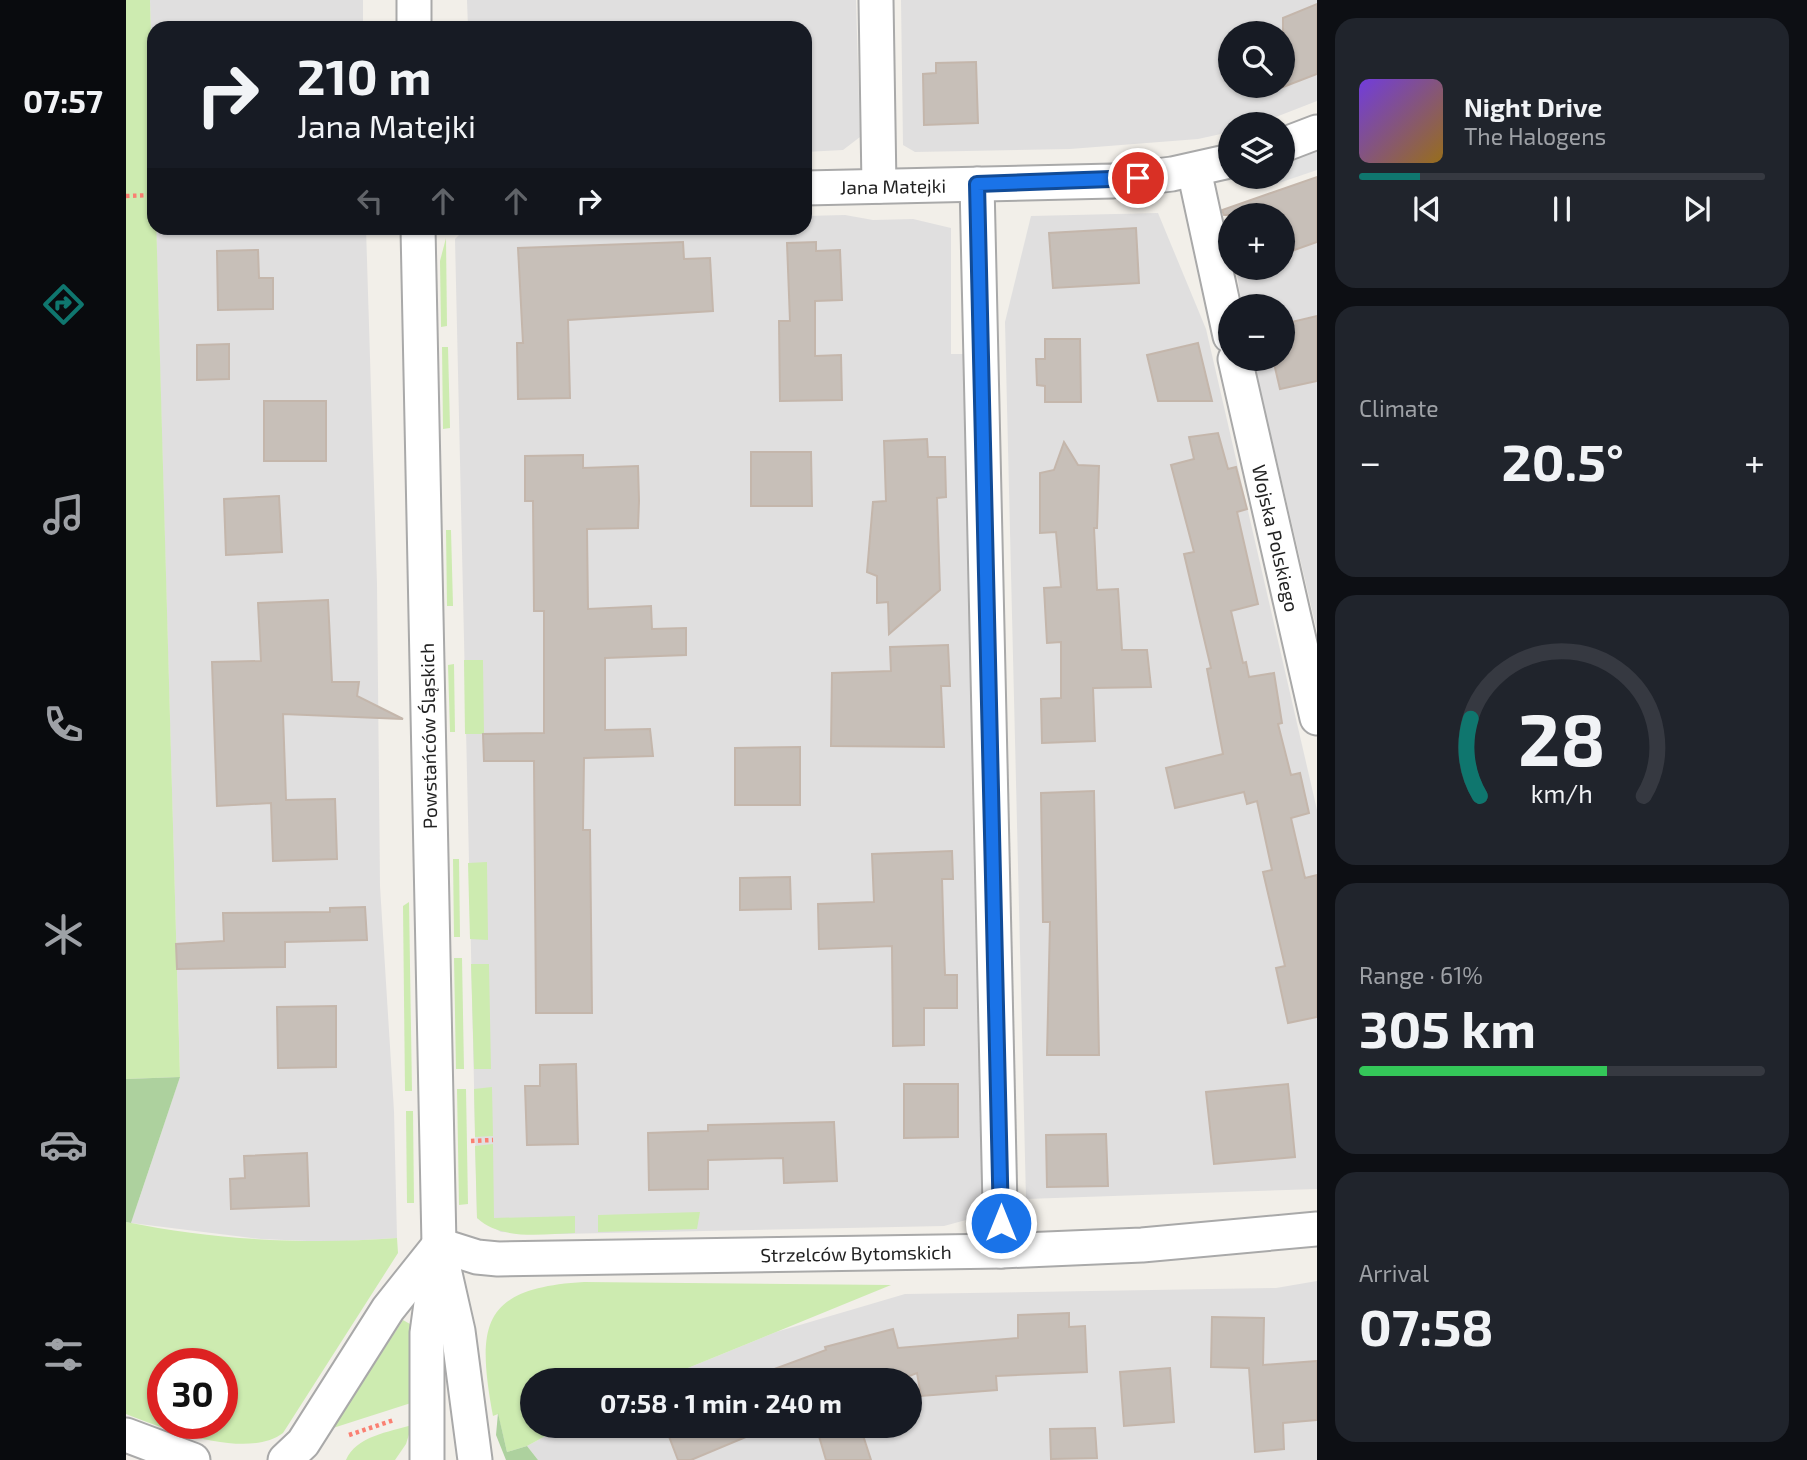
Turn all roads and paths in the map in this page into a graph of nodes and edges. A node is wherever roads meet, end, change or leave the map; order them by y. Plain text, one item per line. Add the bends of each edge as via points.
1 (414, 0) edge
2 (876, 0) edge
3 (414, 21) edge
4 (1317, 132) edge
5 (1295, 140) edge
6 (1218, 165) edge
7 (1194, 170) junction
8 (977, 184) junction
9 (879, 186) junction
10 (812, 188) edge
11 (147, 195) edge
12 (126, 196) edge
13 (418, 235) edge
14 (1221, 294) edge
15 (1239, 371) edge
16 (1317, 718) edge
17 (493, 1140) dead end
18 (470, 1141) dead end
19 (1317, 1229) edge
20 (439, 1245) junction
21 (1001, 1251) junction
22 (405, 1416) dead end
23 (126, 1435) edge
24 (343, 1443) dead end
25 (193, 1460) edge
26 (285, 1460) edge
27 (427, 1460) edge
28 (475, 1460) edge

1 - 3 street
2 - 9 street
4 - 5 street
6 - 7 street, Jana Matejki
7 - 8 street, Jana Matejki via 1113,181
7 - 14 street
8 - 9 street, Jana Matejki
8 - 21 street
9 - 10 street, Jana Matejki
11 - 12 path
13 - 20 street, Powstańców Śląskich
15 - 16 street, Wojska Polskiego
17 - 18 path
19 - 21 street, Strzelców Bytomskich via 1142,1245
20 - 21 street, Strzelców Bytomskich via 498,1259
20 - 26 street via 388,1309 303,1443
20 - 27 street, Powstańców Śląskich via 427,1333
20 - 28 street, Powstańców Śląskich via 458,1331
22 - 24 path via 346,1436
23 - 25 street

